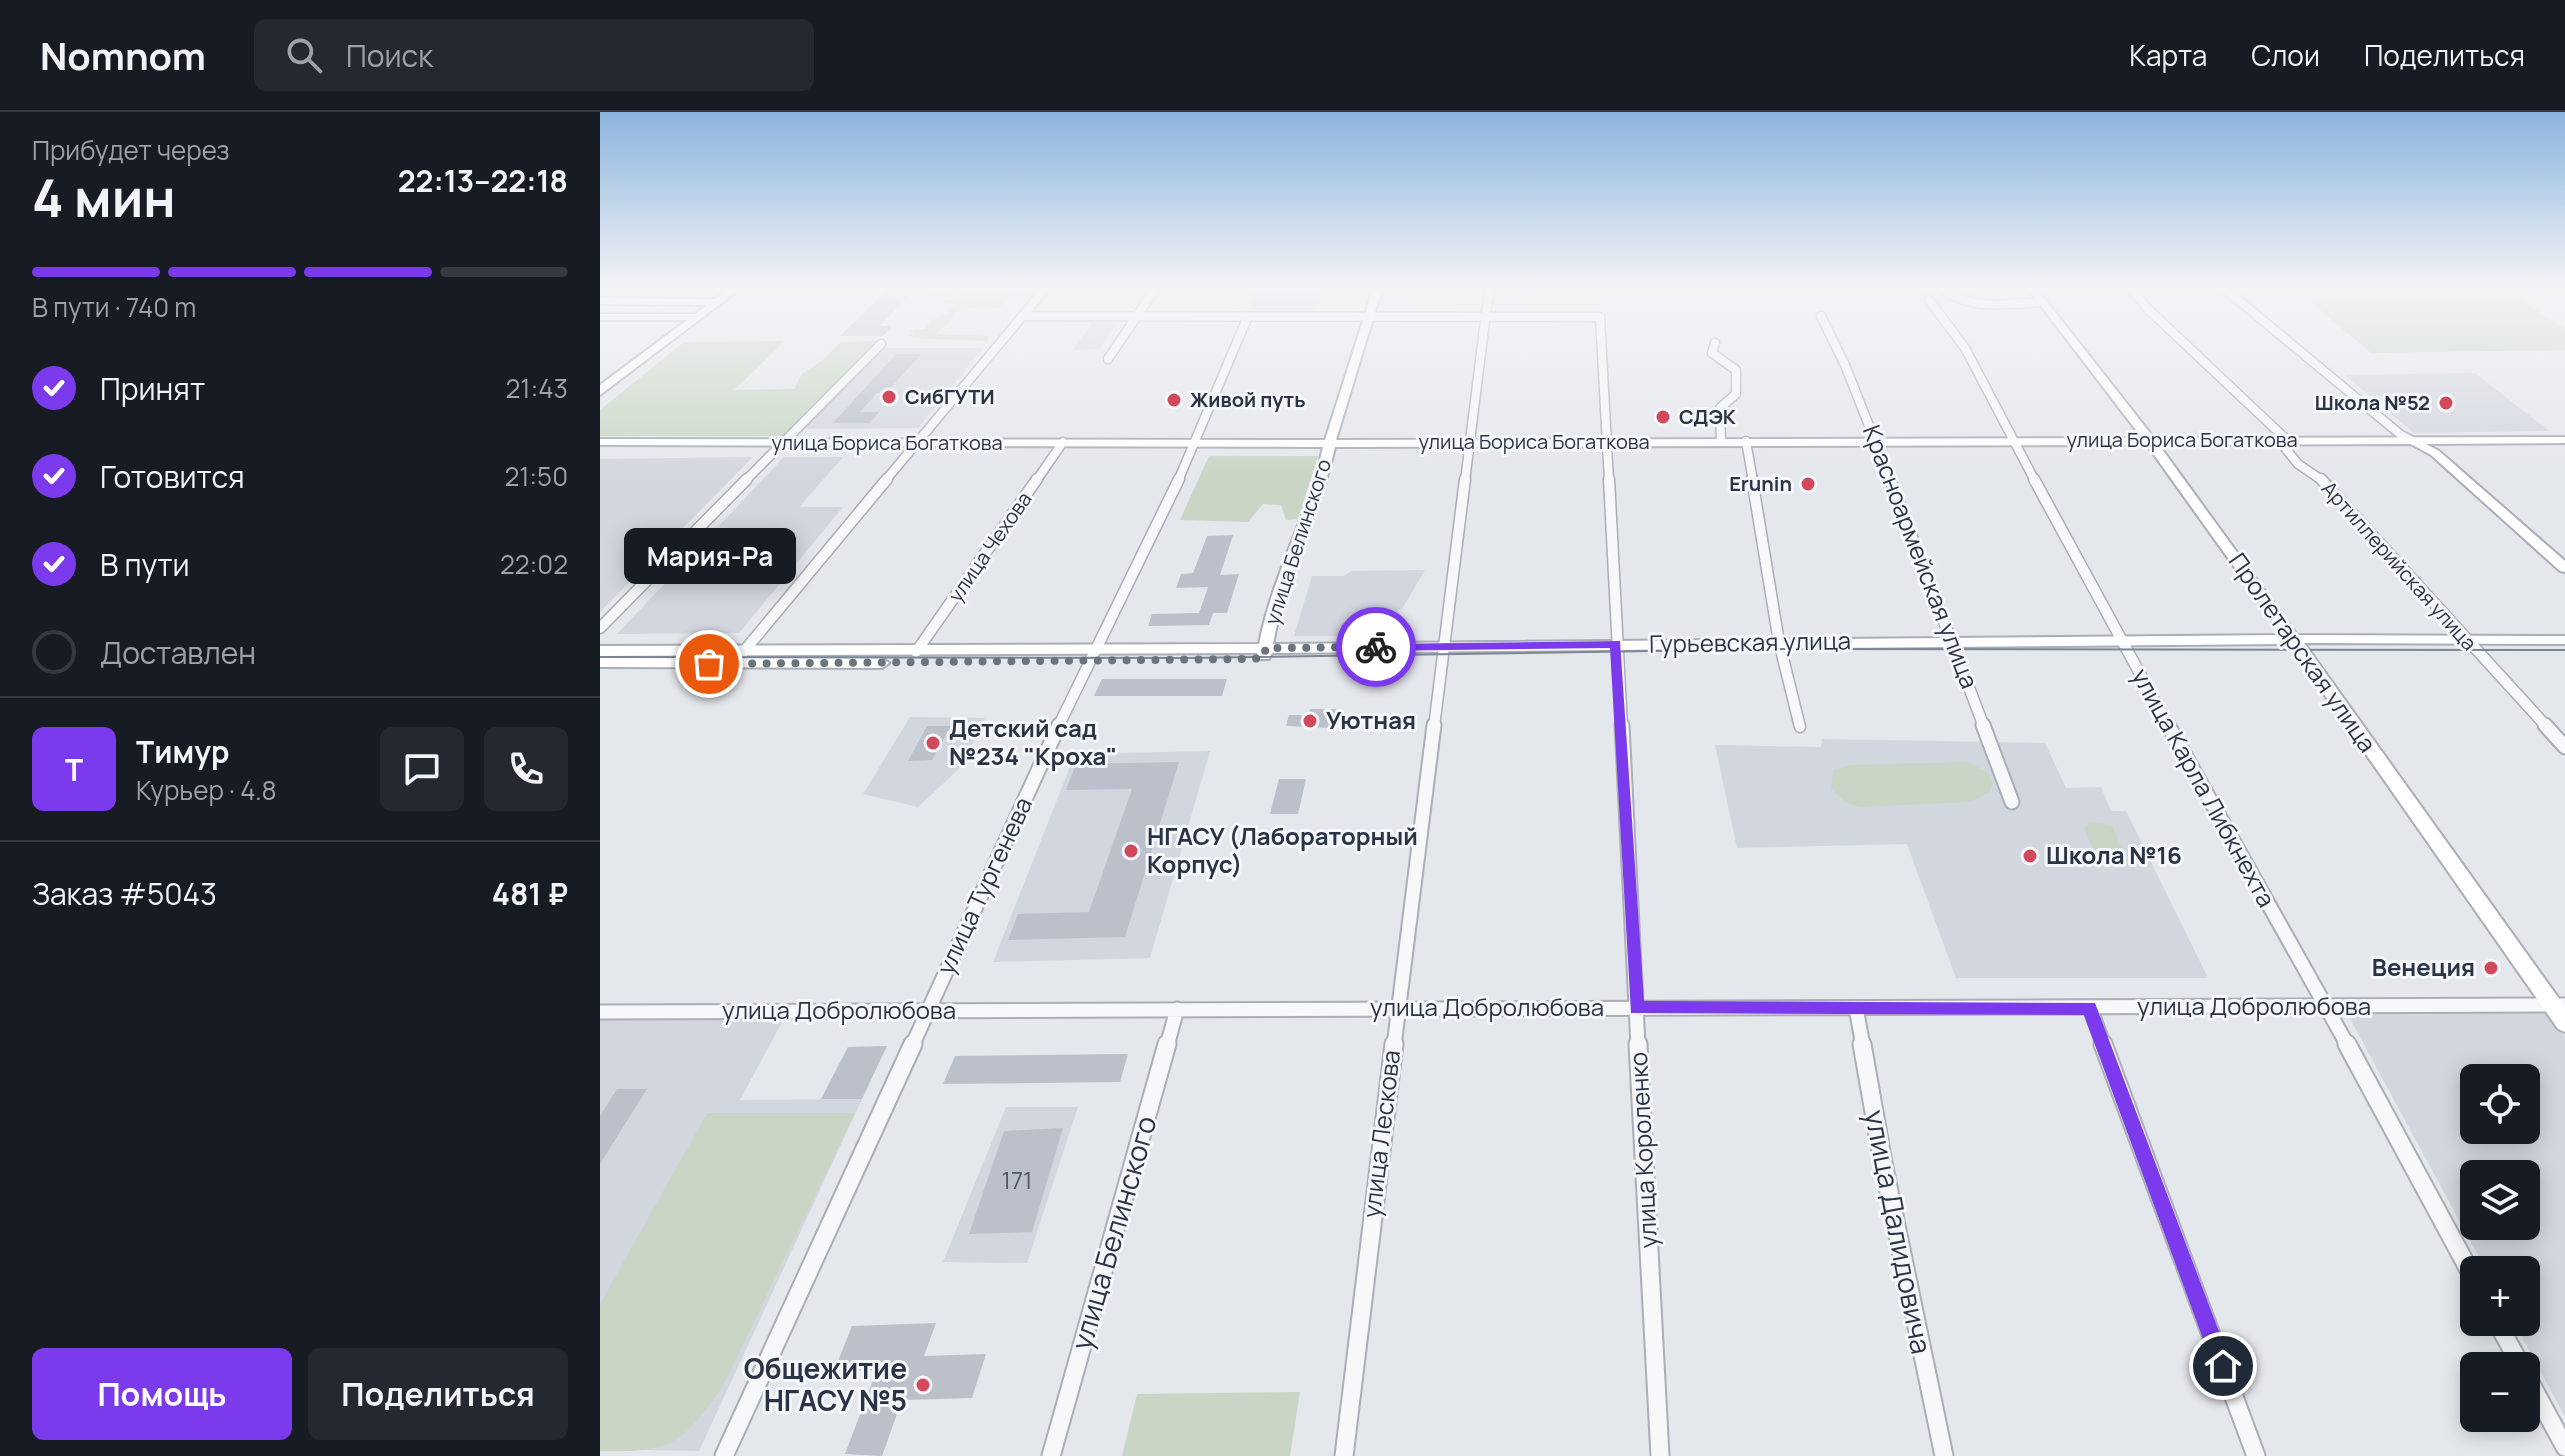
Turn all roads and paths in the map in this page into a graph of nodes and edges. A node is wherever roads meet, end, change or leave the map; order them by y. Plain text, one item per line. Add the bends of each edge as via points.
1 (635, 352) edge
2 (653, 352) edge
3 (873, 352) edge
4 (994, 352) edge
5 (1113, 352) edge
6 (1233, 352) edge
7 (1358, 352) edge
8 (1482, 352) edge
9 (1602, 352) edge
10 (1712, 352) edge
11 (1838, 352) edge
12 (1967, 352) edge
13 (2081, 352) edge
14 (2193, 352) edge
15 (2301, 352) edge
16 (1108, 359) dead end
17 (600, 377) edge
18 (600, 391) edge
19 (1875, 440) junction
20 (2012, 440) junction
21 (2151, 440) junction
22 (2287, 440) junction
23 (2565, 440) edge
24 (1608, 441) junction
25 (1746, 441) junction
26 (2413, 441) junction
27 (600, 442) edge
28 (916, 442) junction
29 (1063, 442) junction
30 (1330, 442) junction
31 (1471, 442) junction
32 (1721, 442) junction
33 (782, 444) junction
34 (1196, 444) junction
35 (2565, 568) edge
36 (600, 628) edge
37 (2118, 638) junction
38 (2291, 639) junction
39 (2465, 639) junction
40 (2565, 640) edge
41 (1954, 641) junction
42 (1779, 642) junction
43 (1616, 644) junction
44 (1445, 647) junction
45 (600, 651) edge
46 (916, 652) junction
47 (1265, 653) junction
48 (1092, 655) junction
49 (737, 658) junction
50 (600, 662) edge
51 (1800, 727) dead end
52 (2565, 747) edge
53 (2012, 802) dead end
54 (2559, 1005) edge
55 (2327, 1006) junction
56 (1637, 1008) junction
57 (1856, 1008) junction
58 (2090, 1008) junction
59 (1177, 1009) junction
60 (1397, 1009) junction
61 (928, 1010) junction
62 (600, 1012) edge
63 (2565, 1023) edge
64 (2462, 1256) edge
65 (2540, 1401) edge
66 (2565, 1447) edge
67 (724, 1456) edge
68 (1051, 1456) edge
69 (1344, 1456) edge
70 (1660, 1456) edge
71 (1944, 1456) edge
72 (2256, 1456) edge

1 - 17 main road
2 - 18 main road
3 - 33 street
4 - 28 street
5 - 16 street
6 - 34 street, улица Тургенева
7 - 30 main road, улица Белинского
8 - 31 street, улица Лескова
9 - 24 street, улица Короленко
10 - 32 street via 1736,370 1736,394 1720,408
11 - 19 street, Красноармейская улица
12 - 20 street, улица Карла Либкнехта
13 - 21 main road, Пролетарская улица
14 - 22 street, Артиллерийская улица
15 - 26 street
19 - 20 main road, улица Бориса Богаткова
19 - 25 main road, улица Бориса Богаткова
19 - 41 street, Красноармейская улица
20 - 21 main road, улица Бориса Богаткова
20 - 37 street, улица Карла Либкнехта
21 - 22 main road, улица Бориса Богаткова
21 - 38 main road, Пролетарская улица
22 - 26 main road, улица Бориса Богаткова
22 - 39 street, Артиллерийская улица via 2285,448 2298,464 2319,477
23 - 26 main road, улица Бориса Богаткова
24 - 31 main road, улица Бориса Богаткова
24 - 32 main road, улица Бориса Богаткова
24 - 43 street, улица Короленко
25 - 32 main road, улица Бориса Богаткова
25 - 42 street
26 - 35 main road via 2435,453
27 - 33 main road, улица Бориса Богаткова
28 - 29 main road, улица Бориса Богаткова
28 - 33 main road, улица Бориса Богаткова
28 - 49 street
29 - 34 main road, улица Бориса Богаткова
29 - 46 street, улица Чехова
30 - 31 main road, улица Бориса Богаткова
30 - 34 main road, улица Бориса Богаткова
30 - 47 main road, улица Белинского via 1321,482 1271,617
31 - 44 street, улица Лескова
33 - 36 street
34 - 48 street, улица Тургенева
37 - 38 main road, Гурьевская улица
37 - 41 main road, Гурьевская улица
37 - 55 street, улица Карла Либкнехта
38 - 39 main road, Гурьевская улица
38 - 54 main road, Пролетарская улица
39 - 40 main road, Гурьевская улица
39 - 52 street, Артиллерийская улица
41 - 42 main road, Гурьевская улица
41 - 53 street, Красноармейская улица
42 - 43 main road, Гурьевская улица
42 - 51 street
43 - 44 main road, Гурьевская улица
43 - 56 street, улица Короленко
44 - 47 main road, Гурьевская улица
44 - 60 street, улица Лескова
45 - 49 main road, Гурьевская улица
46 - 48 main road, Гурьевская улица
46 - 49 main road, Гурьевская улица
47 - 48 main road, Гурьевская улица
48 - 49 main road, Гурьевская улица
48 - 61 street, улица Тургенева
49 - 50 main road, Гурьевская улица
54 - 55 street, улица Добролюбова
54 - 63 main road, Пролетарская улица
55 - 58 street, улица Добролюбова
55 - 64 street, улица Карла Либкнехта
56 - 57 street, улица Добролюбова
56 - 60 street, улица Добролюбова
56 - 70 street, улица Короленко
57 - 58 street, улица Добролюбова
57 - 71 street, улица Далидовича
58 - 72 street
59 - 60 street, улица Добролюбова
59 - 61 street, улица Добролюбова
59 - 68 street, улица Белинского
60 - 69 street, улица Лескова
61 - 62 street, улица Добролюбова
61 - 67 street, улица Тургенева
65 - 66 street

